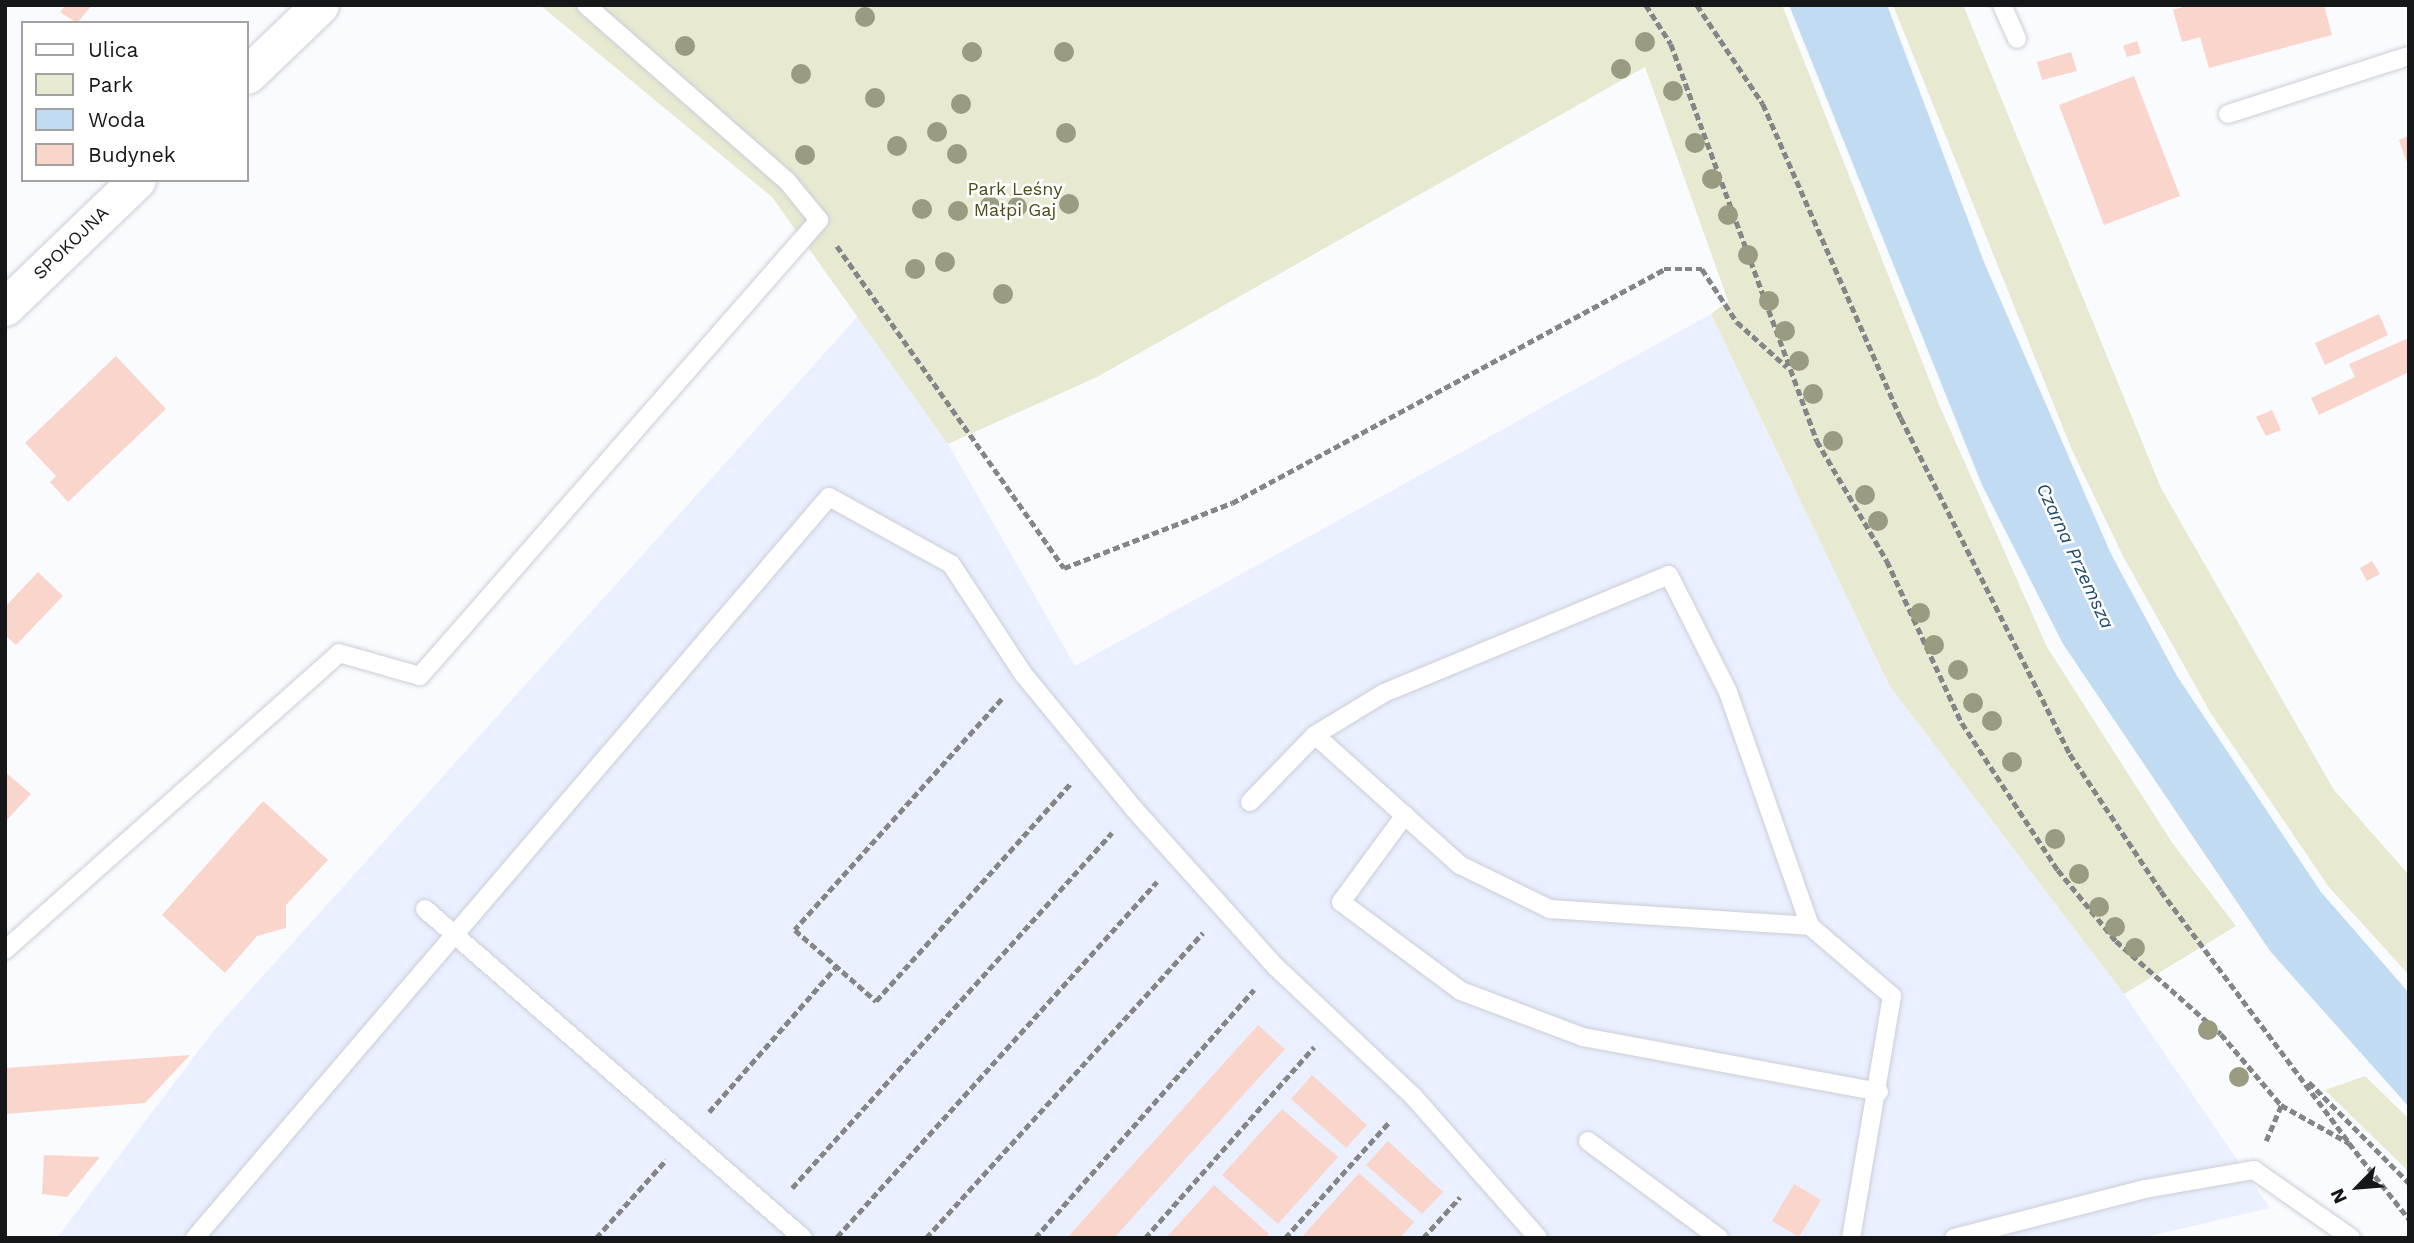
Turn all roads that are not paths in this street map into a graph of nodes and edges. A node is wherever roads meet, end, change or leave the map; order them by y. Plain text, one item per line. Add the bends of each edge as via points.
1 (320, 5) edge
2 (586, 5) edge
3 (2002, 5) edge
4 (2017, 39) dead end
5 (2409, 56) edge
6 (248, 74) edge
7 (2228, 114) dead end
8 (135, 182) edge
9 (5, 307) edge
10 (1315, 735) junction
11 (1250, 802) dead end
12 (1405, 816) junction
13 (425, 909) dead end
14 (1810, 926) junction
15 (454, 934) junction
16 (5, 950) edge
17 (1879, 1093) junction
18 (1588, 1142) dead end
19 (195, 1238) edge
20 (803, 1238) edge
21 (1538, 1238) edge
22 (1719, 1238) edge
23 (1852, 1238) edge
24 (1954, 1238) edge
25 (2351, 1238) edge

1 - 6 street
2 - 16 lane via 787,181 819,220 420,676 340,653
3 - 4 lane
5 - 7 lane
8 - 9 street, SPOKOJNA
10 - 11 lane
10 - 12 lane
10 - 14 lane via 1384,693 1669,575 1728,692
12 - 14 lane via 1460,864 1550,909
12 - 17 lane via 1341,902 1461,990 1583,1037
13 - 15 lane
14 - 17 lane via 1892,996
15 - 19 lane
15 - 20 lane
15 - 21 lane via 829,497 951,564 1024,675 1133,809 1275,966 1413,1096
17 - 23 lane
18 - 22 lane
24 - 25 lane via 2145,1189 2254,1170

